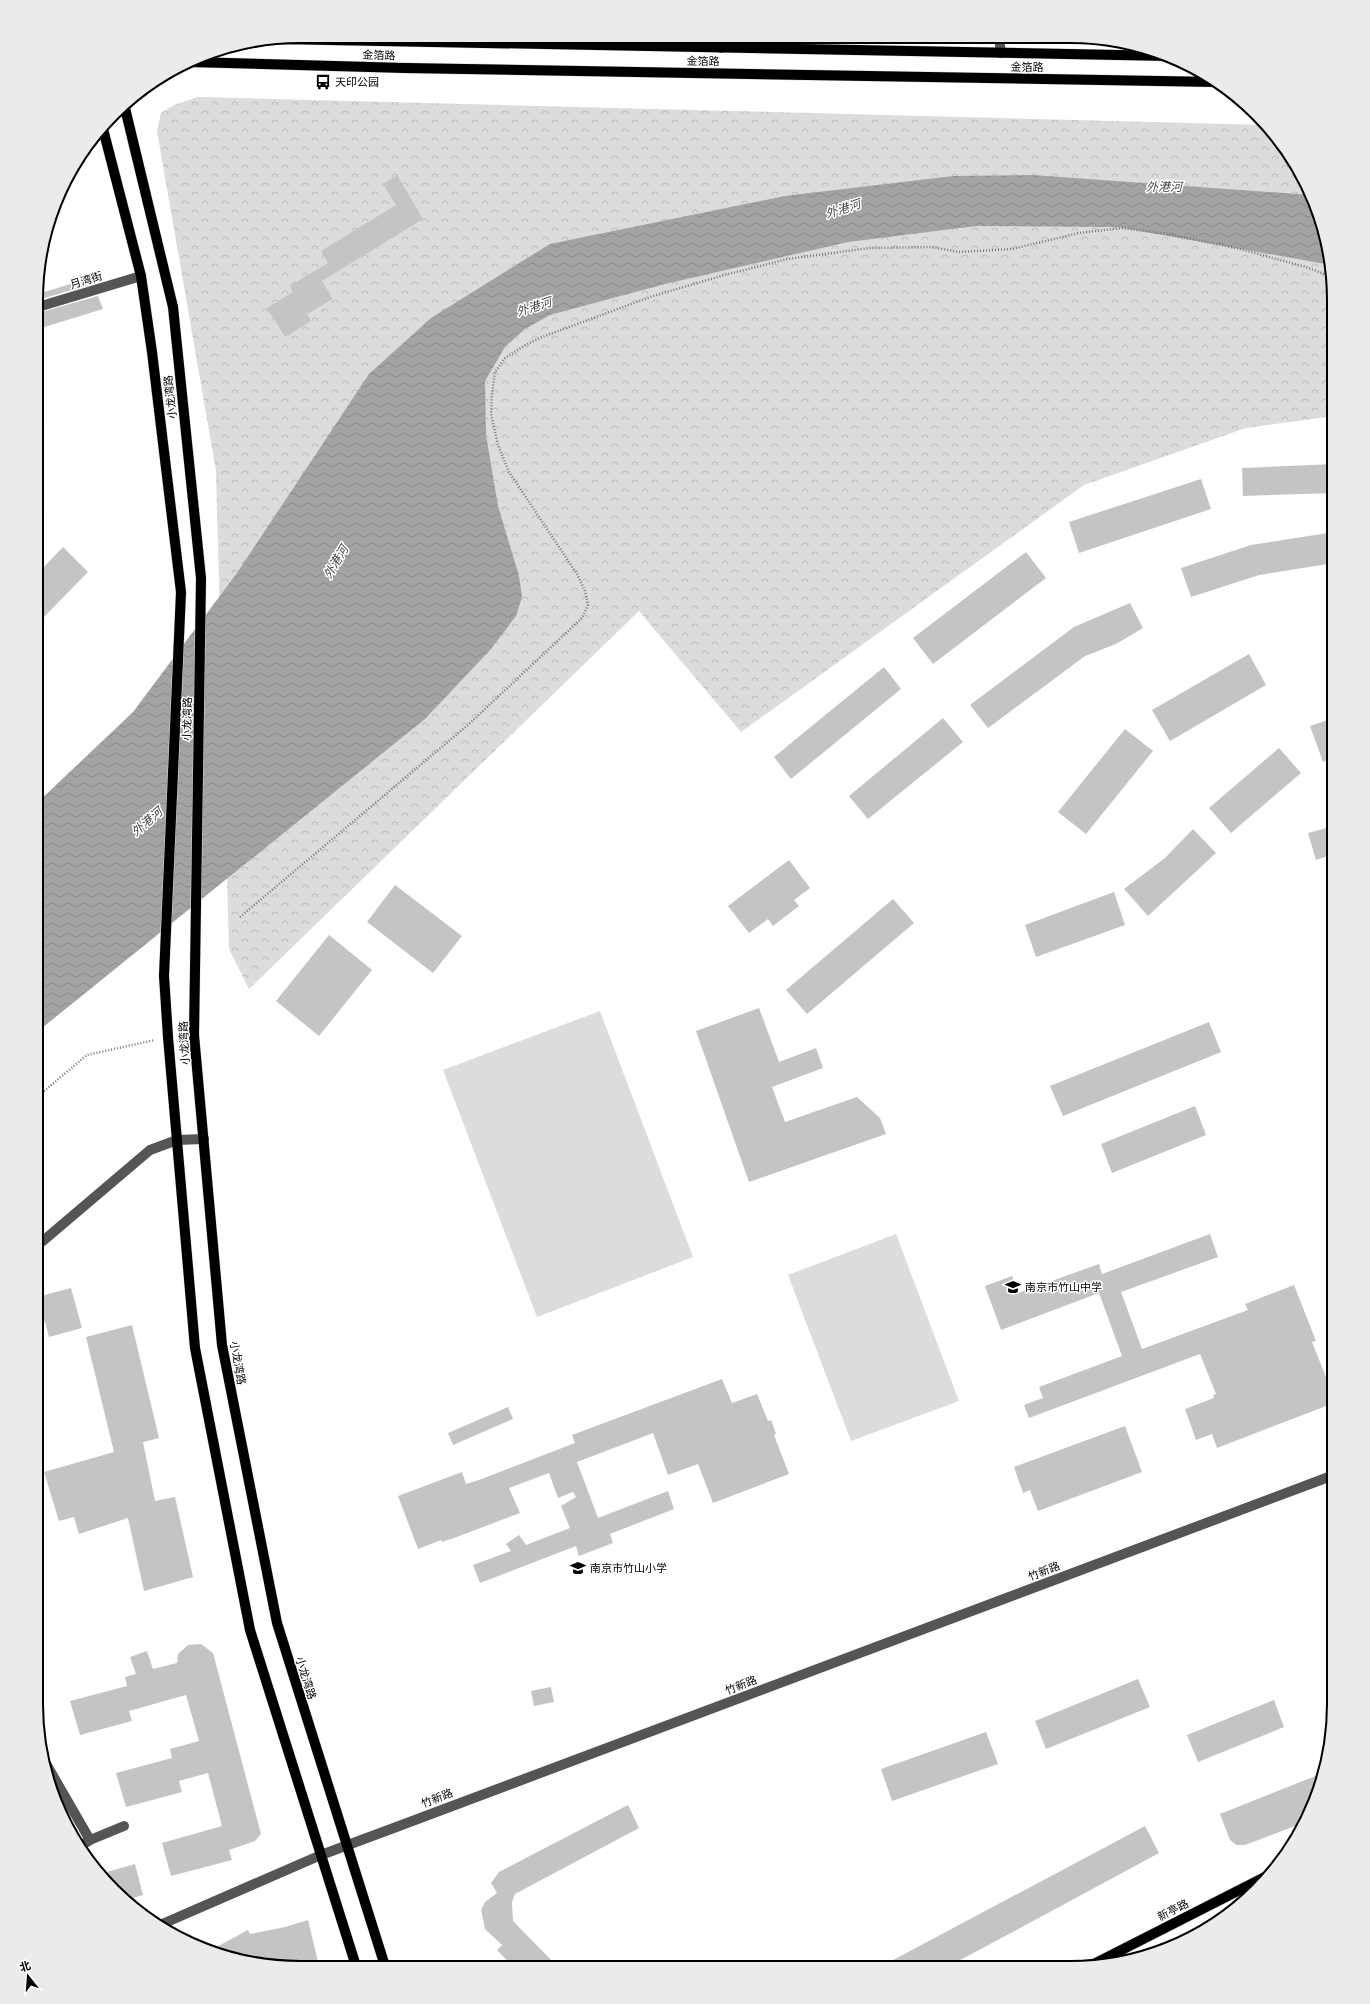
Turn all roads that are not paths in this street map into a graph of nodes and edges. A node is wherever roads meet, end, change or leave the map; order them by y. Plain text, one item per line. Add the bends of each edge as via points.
1 (475, 43) edge
2 (721, 43) edge
3 (1000, 43) edge
4 (721, 48) junction
5 (1001, 53) junction
6 (1149, 56) edge
7 (204, 62) edge
8 (1207, 82) edge
9 (126, 111) edge
10 (104, 133) edge
11 (141, 276) junction
12 (43, 305) edge
13 (204, 1139) junction
14 (177, 1140) junction
15 (43, 1241) edge
16 (1327, 1479) edge
17 (54, 1778) edge
18 (124, 1826) dead end
19 (90, 1840) junction
20 (84, 1844) edge
21 (347, 1846) junction
22 (322, 1855) junction
23 (1256, 1882) edge
24 (165, 1923) edge
25 (1104, 1959) edge
26 (354, 1961) edge
27 (382, 1961) edge

1 - 4 main road, 金箔路
2 - 4 street
3 - 5 street
4 - 5 main road, 金箔路
5 - 6 main road, 金箔路
7 - 8 main road, 金箔路
9 - 13 main road, 小龙湾路 via 173,307 201,578 194,1035
10 - 11 main road, 小龙湾路
11 - 12 street, 月湾街
11 - 14 main road, 小龙湾路 via 181,592 164,976
13 - 14 street
13 - 21 main road, 小龙湾路 via 222,1345 276,1624
14 - 15 street via 150,1150
14 - 22 main road, 小龙湾路 via 195,1348 249,1622
16 - 21 street, 竹新路
17 - 19 street
18 - 19 street
19 - 20 street
21 - 22 street, 竹新路
21 - 27 main road, 小龙湾路
22 - 24 street, 竹新路
22 - 26 main road, 小龙湾路
23 - 25 main road, 新亭路

